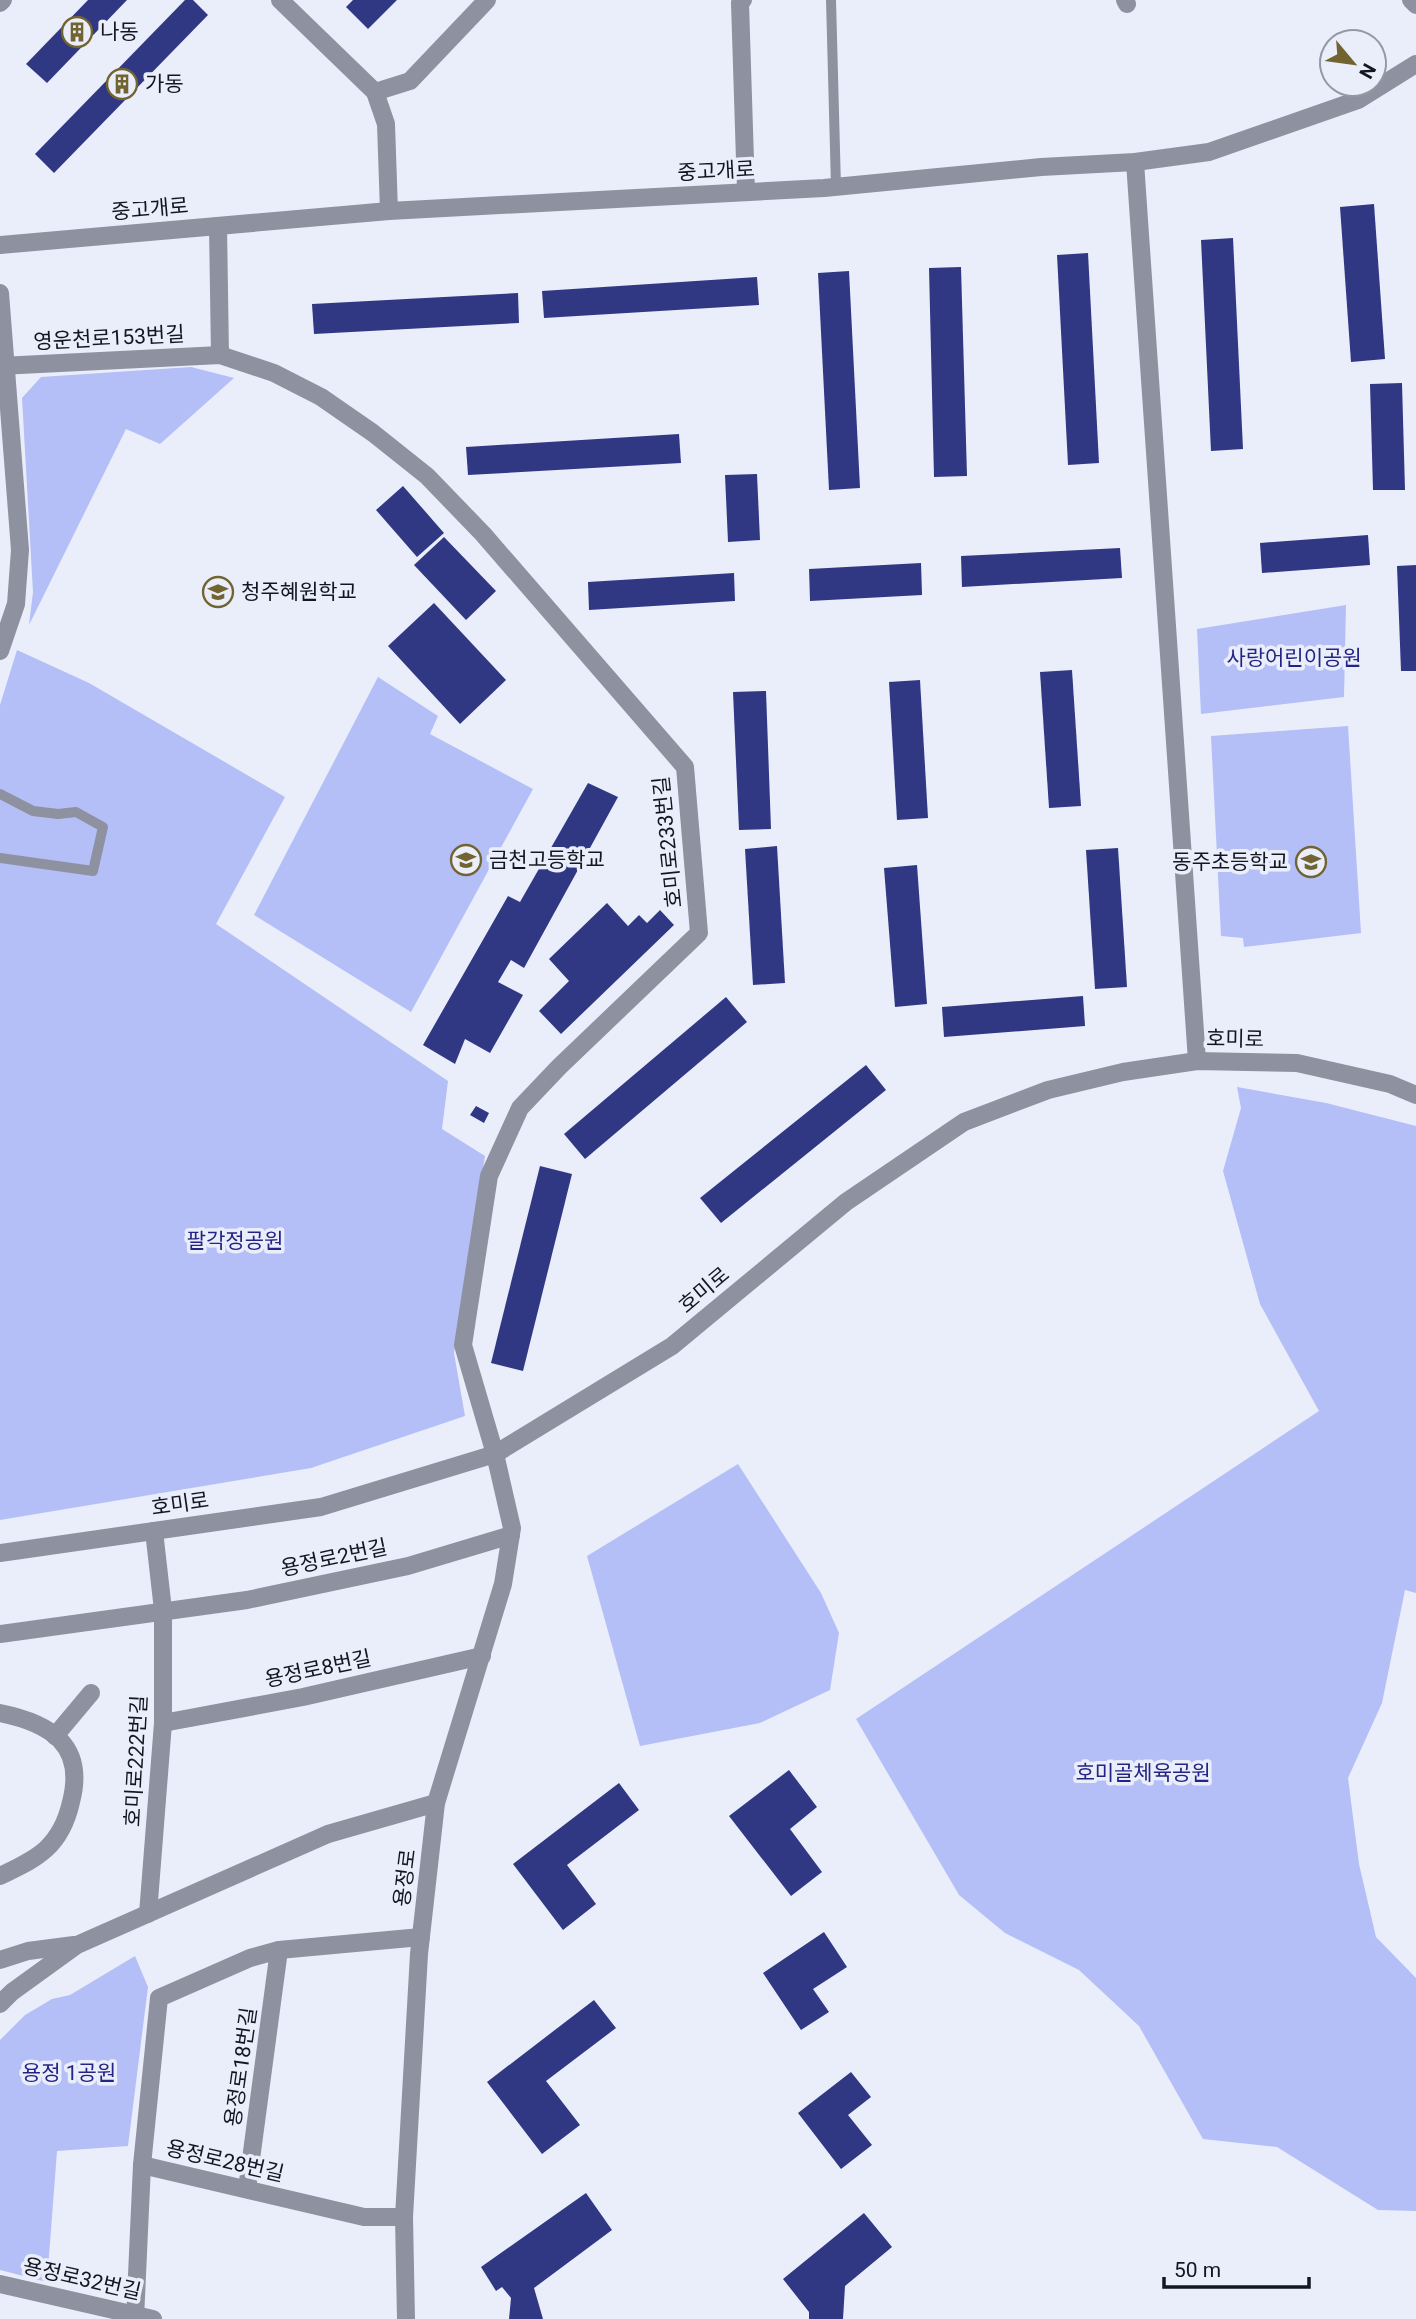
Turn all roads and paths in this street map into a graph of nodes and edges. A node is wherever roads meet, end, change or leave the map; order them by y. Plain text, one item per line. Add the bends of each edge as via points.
1 (280, 0) edge
2 (486, 0) edge
3 (831, 0) edge
4 (1410, 0) edge
5 (740, 1) edge
6 (1416, 5) edge
7 (1416, 64) edge
8 (375, 92) junction
9 (1135, 162) junction
10 (836, 187) junction
11 (746, 192) junction
12 (389, 211) junction
13 (218, 226) junction
14 (0, 245) edge
15 (0, 293) edge
16 (220, 355) junction
17 (3, 366) edge
18 (1, 644) edge
19 (0, 794) edge
20 (0, 858) edge
21 (1197, 1061) junction
22 (1416, 1095) edge
23 (495, 1454) junction
24 (154, 1531) junction
25 (511, 1535) junction
26 (0, 1553) edge
27 (163, 1610) junction
28 (0, 1634) edge
29 (482, 1656) junction
30 (91, 1693) dead end
31 (0, 1713) edge
32 (163, 1723) junction
33 (55, 1736) junction
34 (436, 1804) junction
35 (0, 1875) edge
36 (148, 1914) junction
37 (421, 1937) junction
38 (77, 1945) junction
39 (279, 1950) junction
40 (0, 1960) edge
41 (0, 2004) edge
42 (142, 2165) junction
43 (247, 2189) junction
44 (404, 2217) junction
45 (0, 2284) edge
46 (141, 2318) edge
47 (406, 2319) edge

1 - 8 street
2 - 8 street via 410,81
3 - 10 lane
4 - 6 street
5 - 11 street
7 - 9 street, 중고개로 via 1358,100 1209,152
8 - 12 street via 386,124
9 - 10 street, 중고개로
9 - 21 street
10 - 11 street, 중고개로
11 - 12 street, 중고개로
12 - 13 street, 중고개로
13 - 14 street, 중고개로
13 - 16 street
15 - 17 street
16 - 17 street, 영운천로153번길
16 - 23 street, 호미로233번길 via 274,373 321,397 427,476 685,767 699,933 520,1108 489,1176 463,1345
17 - 18 street via 20,550 16,604
19 - 20 lane via 33,811 76,812 103,827 93,871
21 - 22 street, 호미로 via 1297,1063 1390,1084
21 - 23 street, 호미로 via 1048,1090 964,1122 846,1202 672,1346
23 - 24 street, 호미로 via 321,1507
23 - 25 street, 용정로
24 - 26 street, 호미로
24 - 27 street, 호미로222번길
25 - 27 street, 용정로2번길 via 408,1566 326,1584
25 - 29 street, 용정로 via 503,1584
27 - 28 street
27 - 32 street, 호미로222번길
29 - 32 street, 용정로8번길
29 - 34 street, 용정로
30 - 33 street
31 - 33 street via 29,1719
32 - 36 street, 호미로222번길
33 - 35 street via 67,1747 76,1777 65,1826 47,1848
34 - 36 street via 328,1834
34 - 37 street, 용정로
36 - 38 street
37 - 39 street
37 - 44 street, 용정로
38 - 40 street
38 - 41 street
39 - 42 street via 159,1998
39 - 43 street, 용정로18번길
42 - 43 street, 용정로28번길
42 - 46 street, 용정로28번길
43 - 44 street, 용정로28번길 via 364,2217
44 - 47 street, 용정로
45 - 46 street, 용정로32번길

